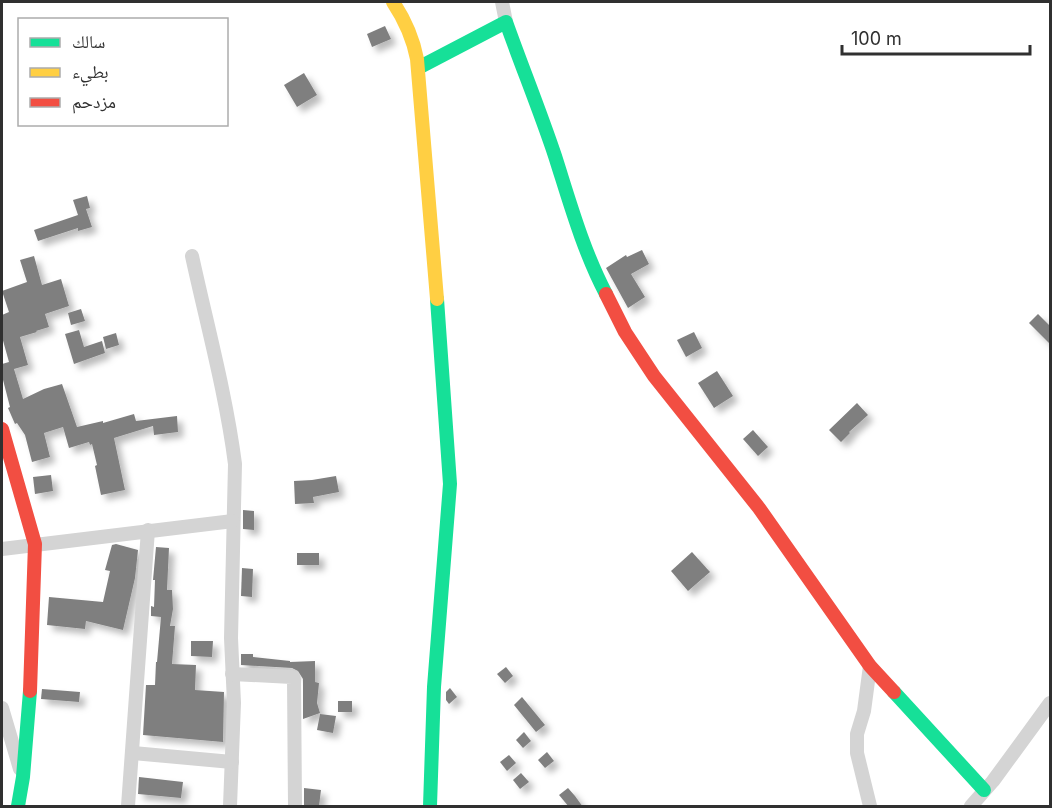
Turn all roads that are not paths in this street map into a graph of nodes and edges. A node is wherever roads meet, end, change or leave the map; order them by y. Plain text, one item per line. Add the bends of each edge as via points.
1 (393, 2) edge
2 (502, 2) edge
3 (506, 22) junction
4 (418, 68) junction
5 (192, 256) dead end
6 (2, 429) edge
7 (233, 521) junction
8 (148, 530) junction
9 (35, 544) junction
10 (2, 549) edge
11 (870, 666) junction
12 (232, 674) junction
13 (2, 708) edge
14 (1049, 710) edge
15 (133, 753) junction
16 (232, 762) junction
17 (23, 777) junction
18 (984, 790) junction
19 (18, 807) edge
20 (128, 807) edge
21 (230, 807) edge
22 (295, 807) edge
23 (430, 807) edge
24 (870, 807) edge
25 (971, 807) edge

1 - 4 street via 409,28
2 - 3 street
3 - 4 street
3 - 11 street via 577,226 624,332 759,508
4 - 23 street via 450,490 434,687
5 - 7 street via 232,438
6 - 9 street
7 - 8 street
7 - 12 street
8 - 9 street
8 - 15 street
9 - 10 street
9 - 17 street
11 - 18 street
11 - 24 street via 857,753
12 - 16 street
12 - 22 street via 294,679
13 - 17 street
14 - 18 street
15 - 16 street
15 - 20 street
16 - 21 street
17 - 19 street
18 - 25 street

